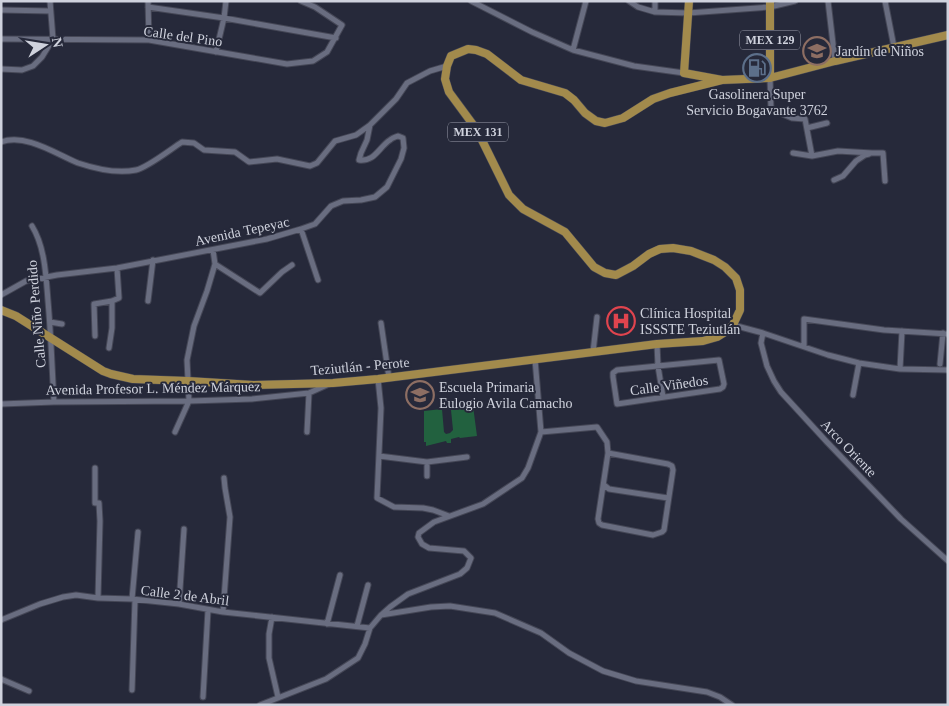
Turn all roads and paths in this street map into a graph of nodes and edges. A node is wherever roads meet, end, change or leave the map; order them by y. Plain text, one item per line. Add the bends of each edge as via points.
1 (50, 1) edge
2 (226, 1) edge
3 (301, 1) edge
4 (471, 1) edge
5 (488, 1) edge
6 (586, 1) edge
7 (629, 1) edge
8 (655, 1) edge
9 (689, 1) edge
10 (795, 1) edge
11 (828, 1) edge
12 (885, 1) edge
13 (148, 4) edge
14 (770, 4) edge
15 (485, 8) junction
16 (1, 10) edge
17 (50, 11) junction
18 (655, 12) junction
19 (688, 13) junction
20 (224, 18) junction
21 (948, 35) edge
22 (336, 38) junction
23 (1, 39) edge
24 (53, 39) junction
25 (148, 40) junction
26 (894, 47) junction
27 (573, 50) junction
28 (216, 52) junction
29 (835, 61) junction
30 (447, 66) junction
31 (1, 69) edge
32 (684, 73) junction
33 (770, 78) junction
34 (722, 80) junction
35 (827, 123) dead end
36 (370, 125) junction
37 (808, 128) junction
38 (1, 142) edge
39 (793, 153) dead end
40 (872, 154) junction
41 (812, 156) junction
42 (834, 180) dead end
43 (885, 181) dead end
44 (32, 226) dead end
45 (301, 229) junction
46 (213, 250) junction
47 (153, 260) junction
48 (215, 264) junction
49 (292, 265) dead end
50 (117, 268) junction
51 (46, 278) junction
52 (318, 280) dead end
53 (1, 295) edge
54 (112, 301) junction
55 (148, 301) dead end
56 (1, 310) edge
57 (597, 317) dead end
58 (50, 322) junction
59 (381, 323) dead end
60 (62, 324) dead end
61 (733, 325) junction
62 (902, 331) junction
63 (763, 333) junction
64 (945, 333) edge
65 (95, 336) dead end
66 (51, 338) junction
67 (657, 344) junction
68 (804, 346) junction
69 (109, 348) dead end
70 (593, 352) junction
71 (535, 359) junction
72 (859, 363) junction
73 (940, 364) dead end
74 (658, 366) junction
75 (900, 369) junction
76 (948, 370) edge
77 (389, 378) junction
78 (378, 379) junction
79 (188, 381) junction
80 (333, 383) junction
81 (309, 392) junction
82 (853, 395) dead end
83 (663, 397) junction
84 (189, 401) junction
85 (54, 402) junction
86 (1, 404) edge
87 (175, 432) dead end
88 (307, 432) dead end
89 (542, 432) junction
90 (608, 453) junction
91 (379, 456) junction
92 (467, 457) dead end
93 (426, 462) junction
94 (95, 468) dead end
95 (427, 476) dead end
96 (224, 478) dead end
97 (604, 484) junction
98 (668, 498) junction
99 (449, 516) junction
100 (184, 529) dead end
101 (138, 532) dead end
102 (948, 561) edge
103 (340, 575) dead end
104 (368, 586) dead end
105 (98, 598) junction
106 (134, 600) junction
107 (179, 604) junction
108 (208, 610) junction
109 (222, 612) junction
110 (381, 615) junction
111 (272, 617) junction
112 (1, 620) edge
113 (327, 624) junction
114 (356, 626) junction
115 (370, 628) junction
116 (1, 678) edge
117 (132, 690) dead end
118 (29, 691) dead end
119 (203, 697) dead end
120 (278, 697) junction
121 (260, 705) edge
122 (732, 705) edge

1 - 17 street
2 - 20 street
3 - 22 street, Calle del Pino via 342,25
4 - 15 street
5 - 15 street
6 - 27 street
7 - 18 street
8 - 18 street
9 - 19 main road
10 - 14 street
11 - 29 street
12 - 26 street
13 - 20 street
13 - 25 street
14 - 19 street
14 - 33 main road, MEX 129
15 - 27 street
16 - 17 street
17 - 24 street
18 - 19 street
19 - 32 main road
20 - 22 street
20 - 28 street
21 - 26 main road, MEX 129
22 - 28 street, Calle del Pino via 327,52 313,61 287,64
23 - 24 street, Calle del Pino
24 - 25 street, Calle del Pino
24 - 31 street via 34,66 22,70
25 - 28 street, Calle del Pino
26 - 29 main road, MEX 129
27 - 32 street via 634,66
29 - 33 main road, MEX 129
30 - 34 main road via 451,56 468,49 476,50 487,54 521,80 565,93 585,113 605,123 624,118 653,98
30 - 36 street, Avenida Tepeyac via 407,84
30 - 61 main road, MEX 131 via 445,79 449,92 477,130 509,194 523,209 565,232 594,267 604,273 616,275 623,272 660,249 691,251 714,260 736,278 740,290 740,310
32 - 34 main road, MEX 129
33 - 34 main road, MEX 129
33 - 37 street via 771,109 792,118 805,119
35 - 37 street
36 - 38 street via 356,135 335,141 317,163 310,166 277,158 249,162 235,152 204,150 194,143 182,142 137,170 110,172 22,140
36 - 45 street, Avenida Tepeyac via 360,160 376,155 389,140 398,136 403,138 401,159 387,187 375,197 331,206 315,224
37 - 41 street
39 - 41 street
40 - 41 street via 838,151
40 - 42 street via 856,161 843,176
40 - 43 street via 882,153
44 - 51 street, Calle Niño Perdido via 38,235
45 - 46 street, Avenida Tepeyac
45 - 52 street
46 - 47 street, Avenida Tepeyac
46 - 48 street
47 - 50 street, Avenida Tepeyac
47 - 55 street
48 - 49 street via 260,293
48 - 79 street via 194,326
50 - 51 street, Avenida Tepeyac
50 - 54 street via 119,298
51 - 53 street, Avenida Tepeyac via 26,282
51 - 58 street, Calle Niño Perdido
54 - 65 street via 94,304
54 - 69 street
56 - 66 main road, Teziutlán - Perote
57 - 70 street
58 - 60 street
58 - 66 street, Calle Niño Perdido
59 - 77 street
61 - 63 street
61 - 67 main road, Teziutlán - Perote via 716,337 702,341
62 - 64 street
62 - 68 street via 804,319
62 - 75 street
63 - 68 street
63 - 102 street, Arco Oriente via 761,343 767,366 781,392 901,519
64 - 73 street
66 - 79 main road, Teziutlán - Perote via 111,374 133,380
66 - 85 street, Calle Niño Perdido
67 - 70 main road, Teziutlán - Perote
67 - 74 street
68 - 72 street
70 - 71 main road, Teziutlán - Perote
71 - 77 main road, Teziutlán - Perote
71 - 89 street
72 - 75 street
72 - 82 street
74 - 83 street
74 - 83 street, Calle Viñedos via 613,373 617,404
74 - 83 street, Calle Viñedos via 718,360 724,384 720,389
75 - 76 street
77 - 78 main road, Teziutlán - Perote
78 - 80 main road, Teziutlán - Perote
78 - 91 street via 381,408
79 - 80 main road, Teziutlán - Perote via 253,385
79 - 84 street
80 - 81 street, Avenida Profesor L. Méndez Márquez
81 - 84 street, Avenida Profesor L. Méndez Márquez via 252,399
81 - 88 street
84 - 85 street, Avenida Profesor L. Méndez Márquez
84 - 87 street
85 - 86 street, Avenida Profesor L. Méndez Márquez
89 - 90 street via 597,427 607,442
89 - 99 street via 522,478 483,504
90 - 97 street
90 - 98 street via 672,466
91 - 93 street
91 - 99 street via 377,498 394,507 423,508
92 - 93 street
93 - 95 street
94 - 105 street via 100,521
96 - 109 street via 230,516
97 - 98 street via 608,488
97 - 98 street via 598,519 602,525 653,535 662,532
99 - 110 street via 434,522 419,533 418,538 429,548 464,551 471,558 467,568 460,574 408,594
100 - 107 street
101 - 106 street
103 - 113 street
104 - 114 street
105 - 106 street, Calle 2 de Abril
105 - 112 street, Calle 2 de Abril via 64,597
106 - 107 street, Calle 2 de Abril
106 - 117 street
107 - 108 street, Calle 2 de Abril
108 - 109 street, Calle 2 de Abril
108 - 119 street
109 - 111 street, Calle 2 de Abril
110 - 115 street
110 - 122 street via 431,606 495,613 541,633 603,671 636,681 707,692
111 - 113 street, Calle 2 de Abril
111 - 120 street via 269,658
113 - 114 street, Calle 2 de Abril
114 - 115 street, Calle 2 de Abril
115 - 120 street via 358,658 326,679
116 - 118 street
120 - 121 street

